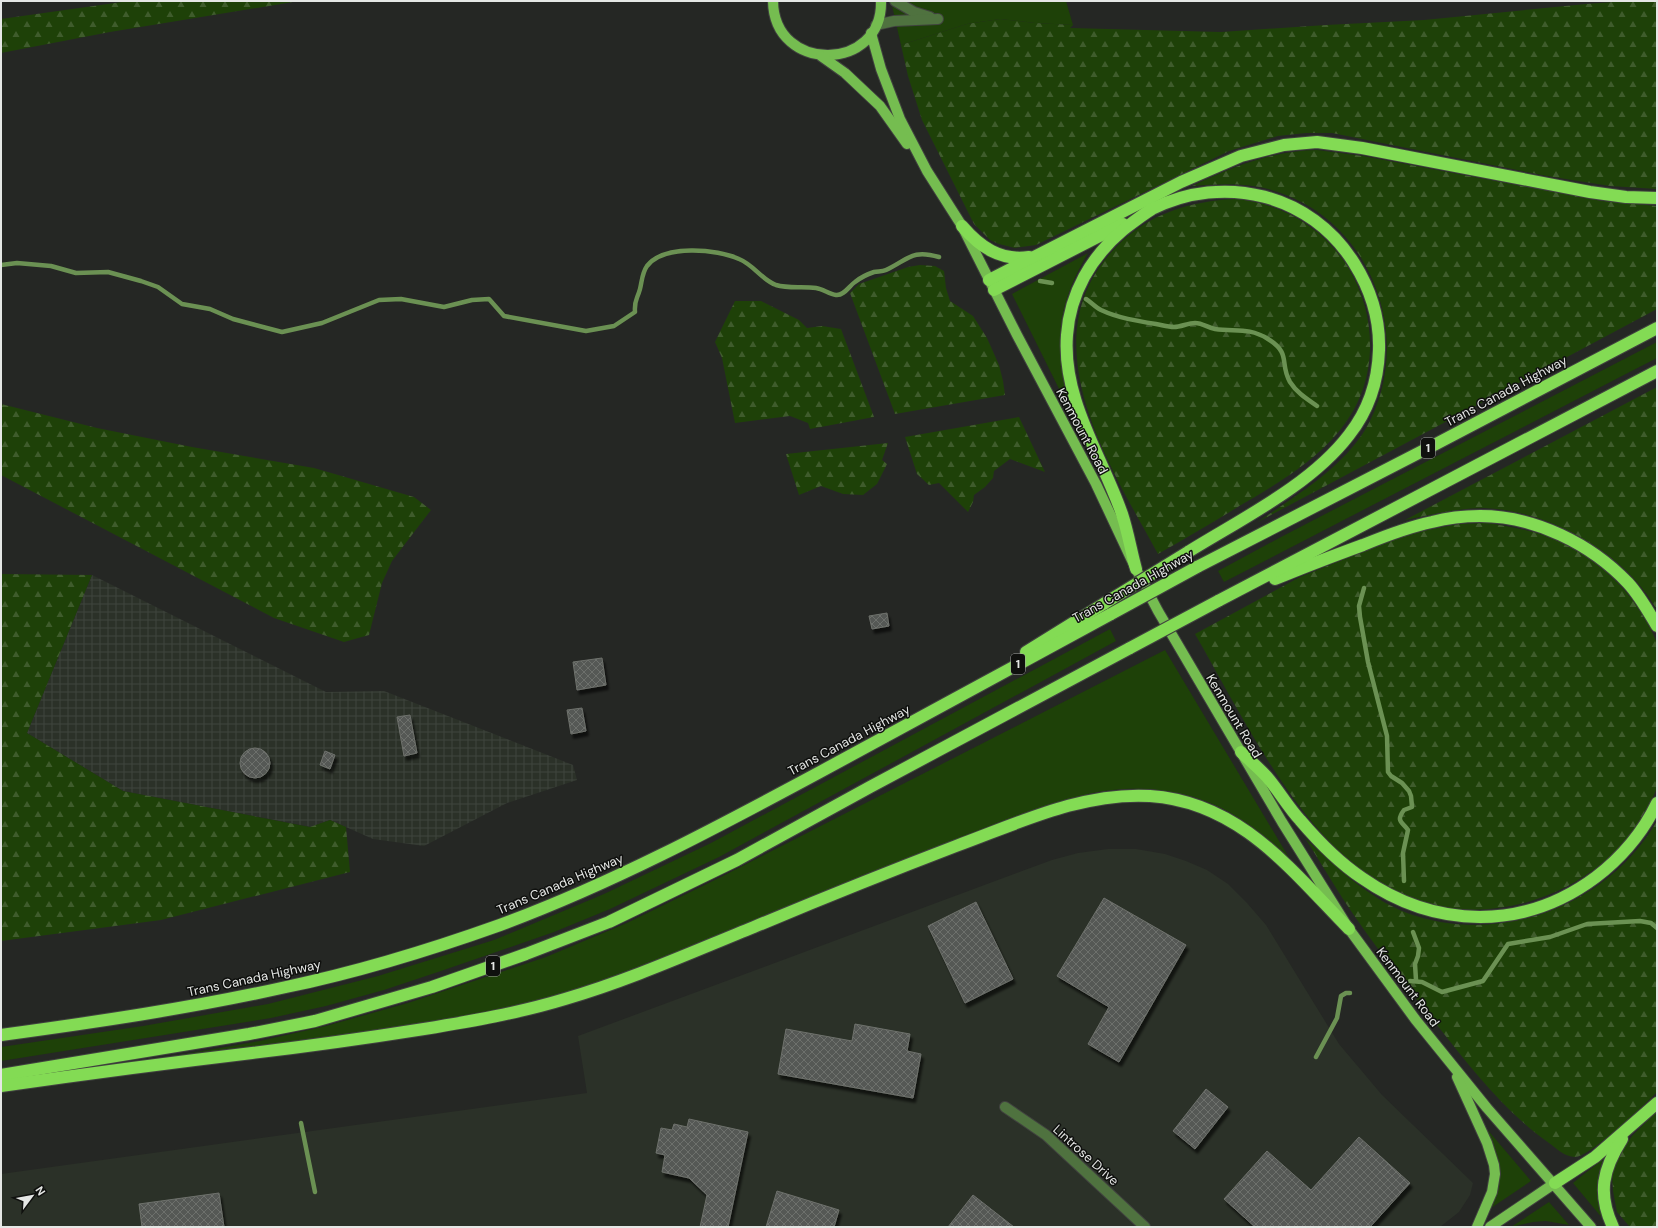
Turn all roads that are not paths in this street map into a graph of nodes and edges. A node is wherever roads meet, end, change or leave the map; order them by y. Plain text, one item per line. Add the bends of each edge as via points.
1 (773, 1) edge
2 (881, 1) edge
3 (895, 1) edge
4 (874, 29) junction
5 (820, 56) junction
6 (927, 171) junction
7 (1657, 198) edge
8 (1149, 211) junction
9 (962, 226) junction
10 (1040, 255) junction
11 (991, 285) junction
12 (1657, 328) edge
13 (1657, 372) edge
14 (1136, 569) junction
15 (1218, 601) junction
16 (1657, 626) edge
17 (925, 714) junction
18 (1241, 752) junction
19 (1657, 803) edge
20 (1349, 929) junction
21 (1, 1035) edge
22 (1453, 1066) junction
23 (1, 1075) edge
24 (1, 1086) edge
25 (1657, 1103) edge
26 (1005, 1107) dead end
27 (1628, 1130) junction
28 (1555, 1183) junction
29 (1145, 1227) edge
30 (1477, 1227) edge
31 (1490, 1227) edge
32 (1591, 1227) edge
33 (1613, 1227) edge

1 - 5 main road via 776,21 789,40 798,48
2 - 4 main road
3 - 4 street via 914,12 938,19 894,21
4 - 5 main road via 865,41 849,52
4 - 6 main road, Kenmount Road via 880,69 900,119
5 - 6 main road, Kenmount Road via 845,73 880,106
6 - 9 main road, Kenmount Road
7 - 10 highway via 1590,192 1349,146 1317,142 1294,143 1262,149 1225,162 1154,195
8 - 11 highway
8 - 14 highway via 1118,235 1091,264 1072,306 1067,338 1070,373 1078,410 1122,515
8 - 17 highway, bridge via 1179,199 1244,192 1270,198 1297,209 1337,240 1349,254 1367,288 1379,332 1379,361 1373,388 1357,424 1340,446 1290,488
9 - 10 highway via 984,248 995,253 1014,258
9 - 11 main road, Kenmount Road
10 - 11 highway
11 - 14 main road, Kenmount Road via 1096,484
12 - 17 highway, Trans Canada Highway / 1, bridge via 1197,567
13 - 15 highway, 1
14 - 18 main road, Kenmount Road via 1178,648
15 - 16 highway via 1406,528 1449,518 1480,516 1528,524 1571,540 1590,551 1629,584
15 - 23 highway, 1, bridge via 737,860 609,922 546,947 432,987 315,1021
17 - 21 highway, Trans Canada Highway / 1 via 691,840 562,900 470,935 350,972 288,987 107,1020
18 - 19 highway via 1266,776 1299,820 1318,840 1360,877 1406,903 1448,915 1476,917 1518,914 1541,908 1564,897 1606,869 1624,852
18 - 20 main road, Kenmount Road
20 - 22 main road, Kenmount Road
20 - 24 highway via 1262,842 1233,822 1206,808 1180,800 1146,796 1112,797 1076,803 1026,820 908,864 613,983 525,1010 371,1037
22 - 28 main road, Kenmount Road
22 - 30 main road via 1494,1165 1492,1192
25 - 27 highway
26 - 29 street, Lintrose Drive via 1046,1135
27 - 28 highway via 1595,1157
27 - 33 highway via 1610,1160 1604,1180 1605,1202
28 - 31 main road
28 - 32 main road, Kenmount Road

